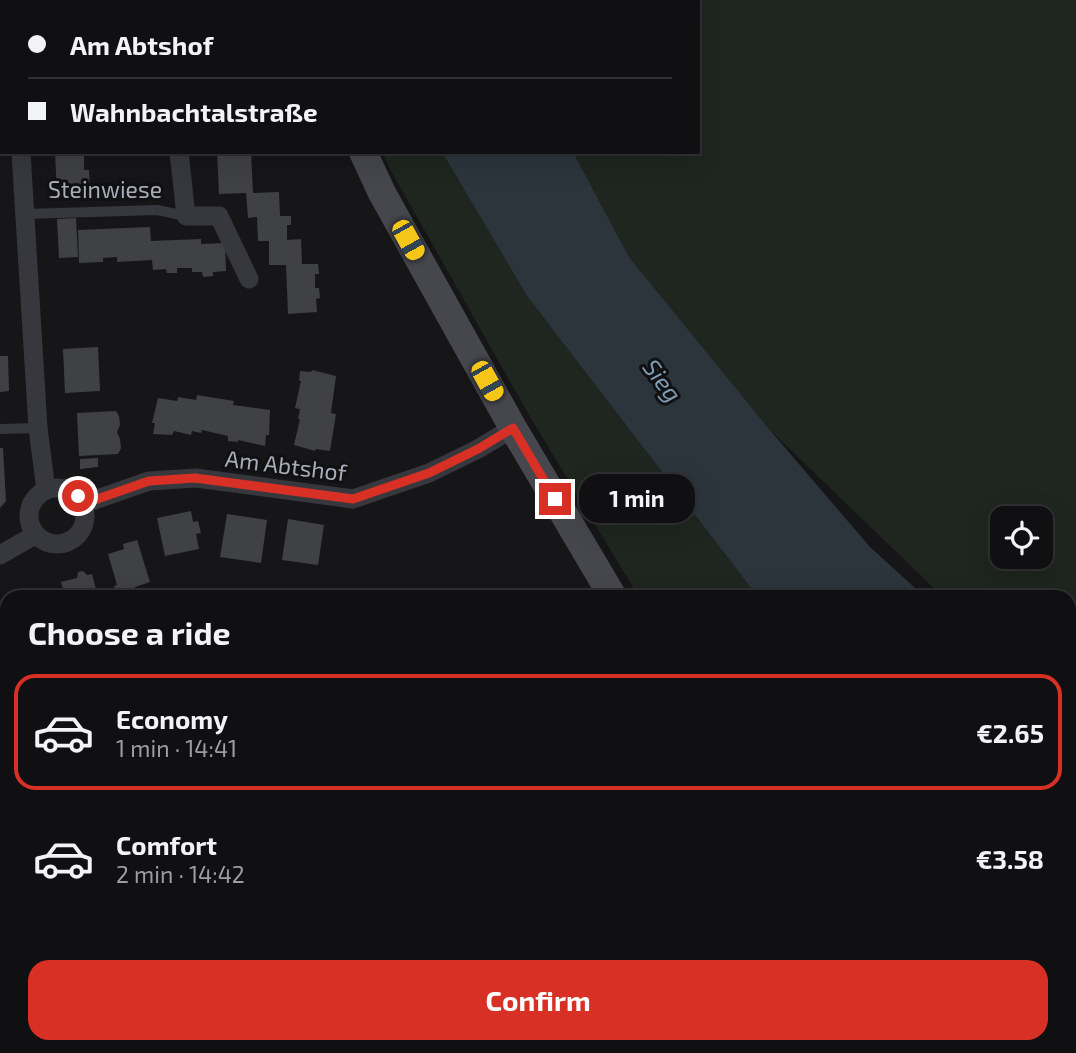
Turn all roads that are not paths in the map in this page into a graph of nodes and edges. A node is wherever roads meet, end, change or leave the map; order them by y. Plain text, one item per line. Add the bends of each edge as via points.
1 (21, 154) edge
2 (179, 154) edge
3 (364, 154) edge
4 (25, 214) junction
5 (186, 216) junction
6 (249, 279) dead end
7 (38, 428) junction
8 (513, 428) junction
9 (0, 429) edge
10 (46, 490) junction
11 (83, 504) junction
12 (35, 535) junction
13 (0, 555) edge
14 (609, 590) edge

1 - 4 street, Steinwiese
2 - 5 street, Steinwiese
3 - 8 main road
4 - 5 lane, Steinwiese via 157,210
4 - 7 street, Steinwiese
5 - 6 street, Steinwiese via 219,216
7 - 9 lane
7 - 10 street, Steinwiese
8 - 11 street, Am Abtshof via 429,473 353,499 195,478 149,481
8 - 14 main road
10 - 11 street via 70,490
10 - 12 street via 32,503 29,513
11 - 12 street via 86,519 77,537 57,544
12 - 13 street

